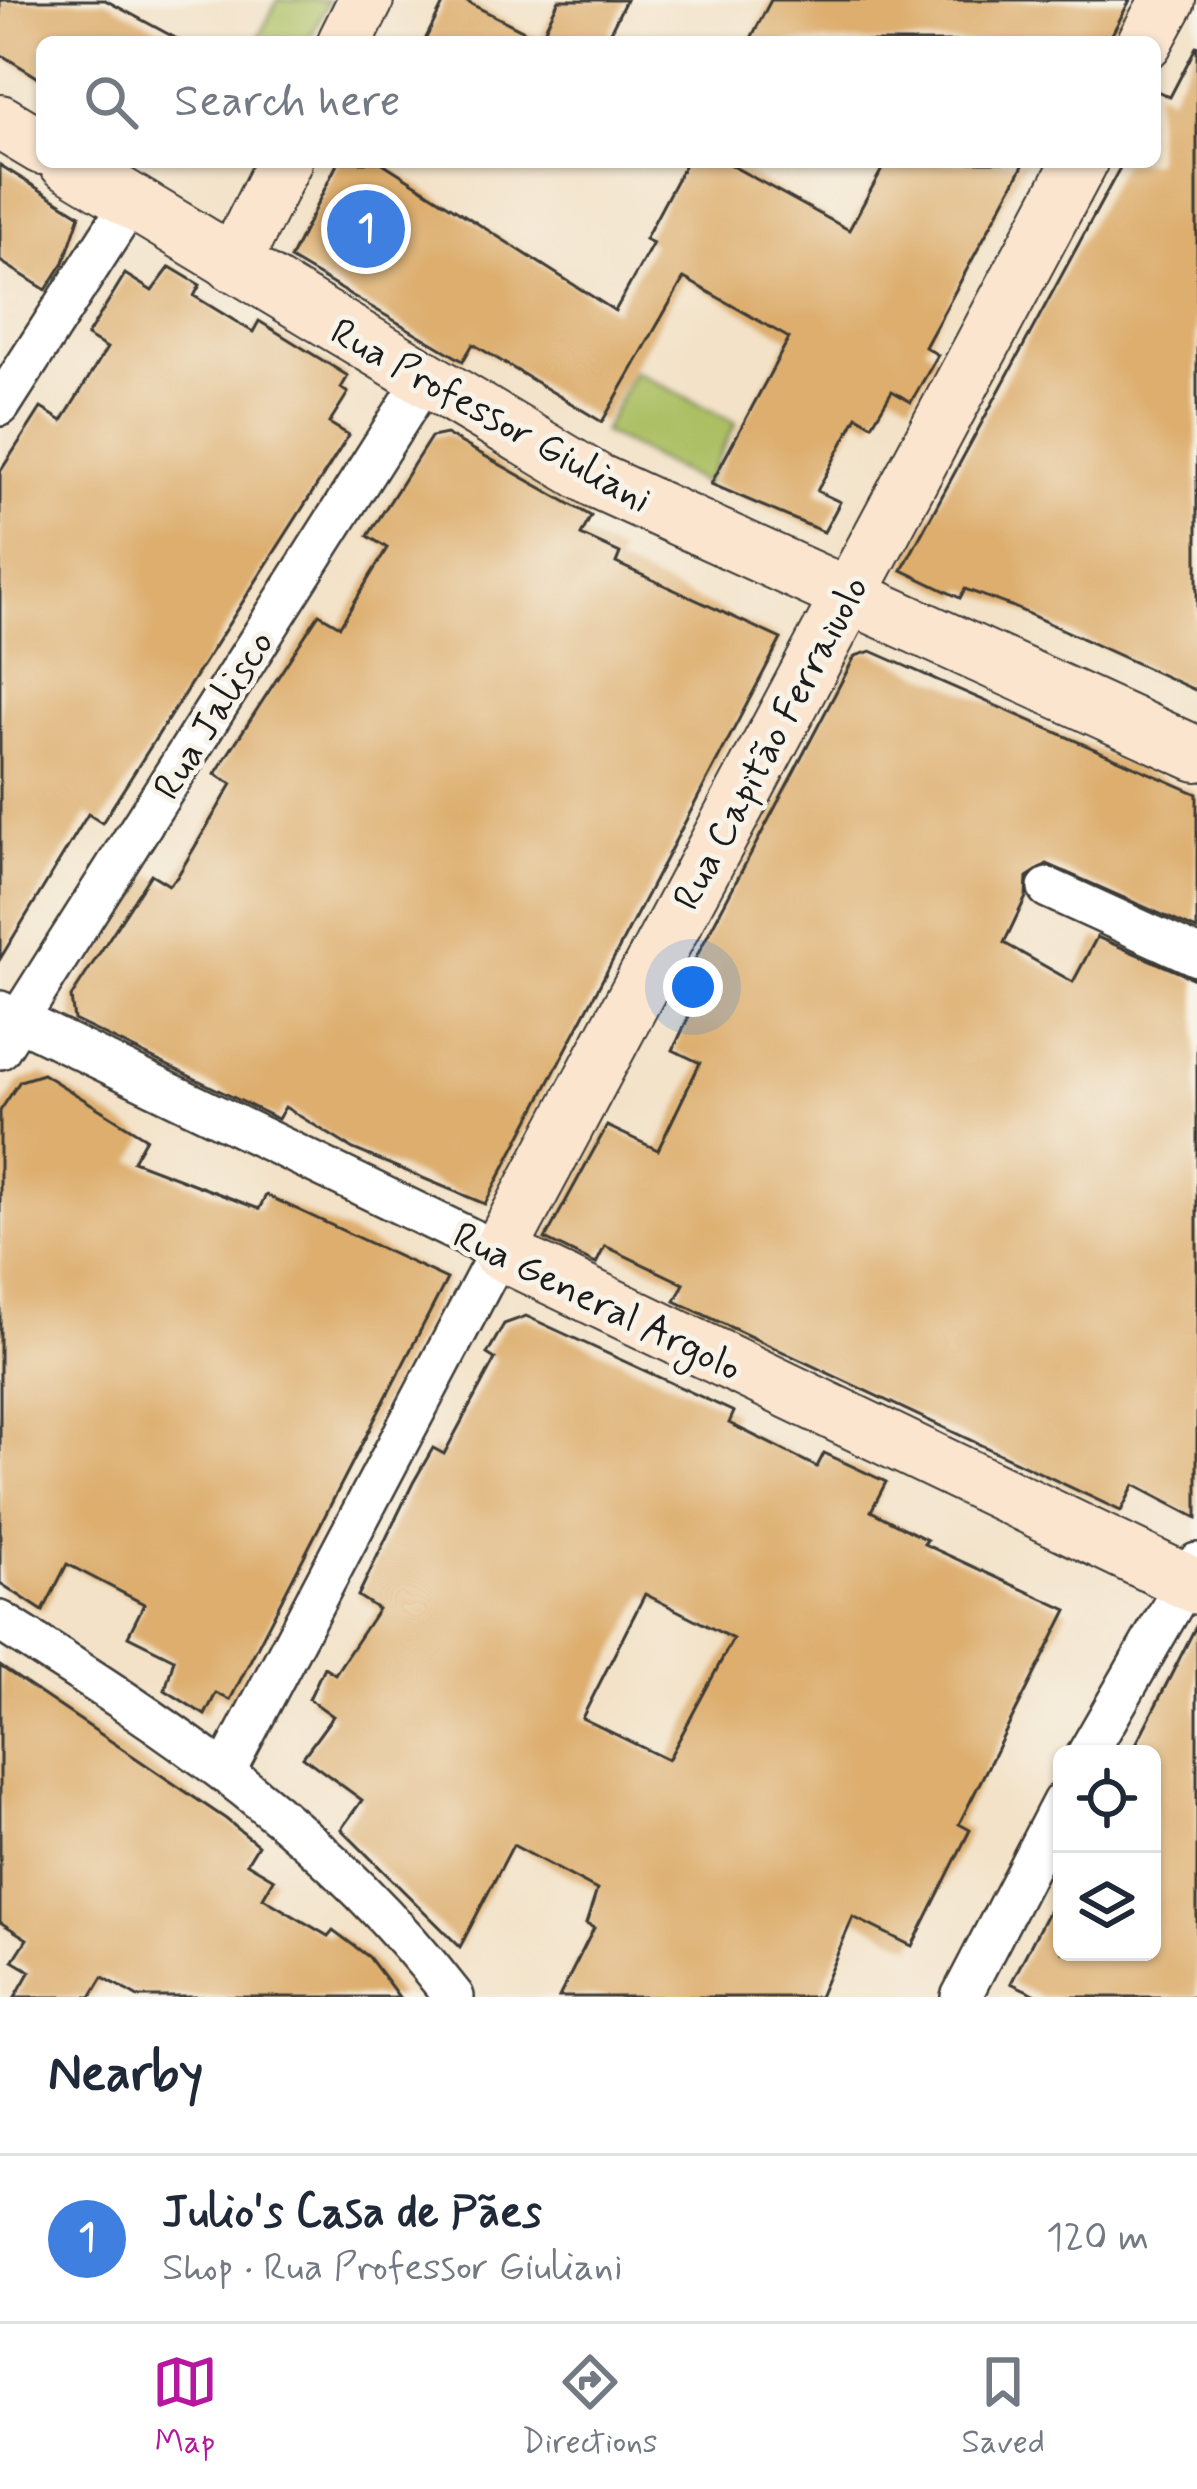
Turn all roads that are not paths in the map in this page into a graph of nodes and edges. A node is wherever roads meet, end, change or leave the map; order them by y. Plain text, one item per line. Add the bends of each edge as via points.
1 (366, 0) edge
2 (1168, 0) edge
3 (348, 36) edge
4 (1148, 36) edge
5 (0, 122) edge
6 (36, 144) edge
7 (76, 168) edge
8 (281, 168) edge
9 (1077, 168) edge
10 (131, 202) junction
11 (233, 264) junction
12 (424, 380) junction
13 (0, 406) edge
14 (848, 594) junction
15 (1197, 754) edge
16 (1048, 888) dead end
17 (1197, 956) edge
18 (6, 1027) edge
19 (499, 1252) junction
20 (1193, 1577) edge
21 (0, 1621) edge
22 (1092, 1745) edge
23 (226, 1770) junction
24 (1053, 1820) edge
25 (454, 1997) edge
26 (962, 1997) edge

1 - 3 street
2 - 4 street
5 - 6 street
7 - 10 street, Rua Professor Giuliani
8 - 11 street
9 - 14 street, Rua Capitão Ferraiuolo
10 - 11 street, Rua Professor Giuliani
10 - 13 street
11 - 12 street, Rua Professor Giuliani
12 - 14 street, Rua Professor Giuliani via 597,482
12 - 18 street, Rua Jalisco
14 - 15 street, Rua Professor Giuliani
14 - 19 street, Rua Capitão Ferraiuolo
16 - 17 street
18 - 19 street, Rua General Argolo
19 - 20 street, Rua General Argolo
19 - 23 street, Rua Capitão Ferraiuolo
20 - 22 street
21 - 23 street
23 - 25 street via 339,1868
24 - 26 street

